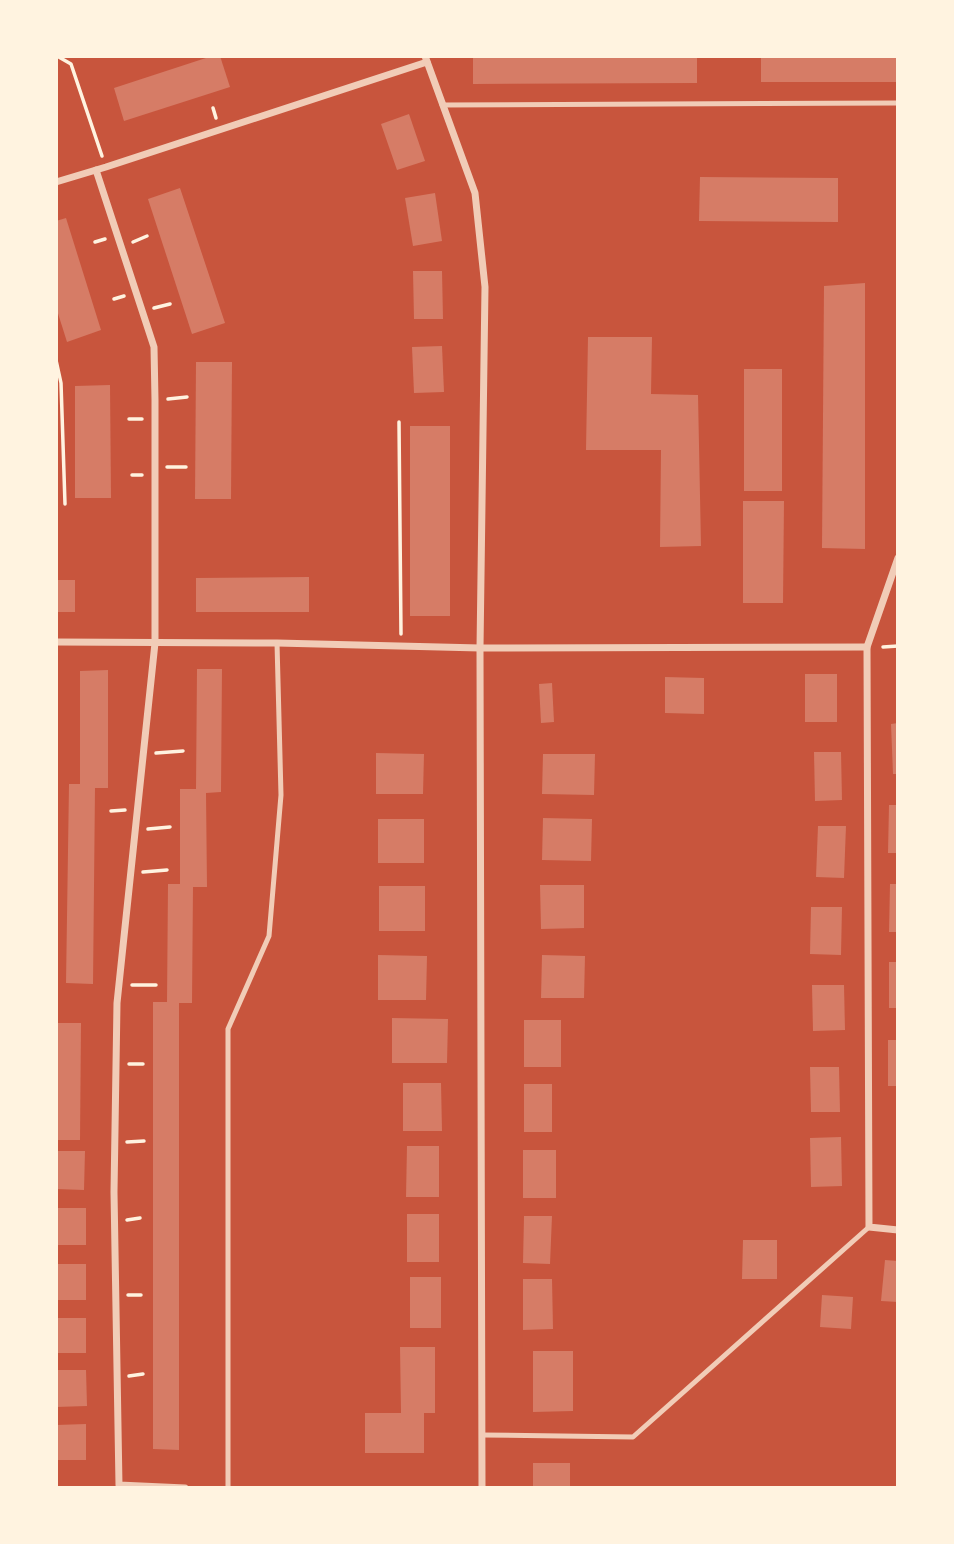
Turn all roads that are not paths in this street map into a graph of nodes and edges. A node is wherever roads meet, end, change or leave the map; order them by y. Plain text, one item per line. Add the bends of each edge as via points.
1 (426, 59) edge
2 (898, 103) edge
3 (442, 105) junction
4 (96, 170) junction
5 (56, 182) edge
6 (898, 558) edge
7 (56, 642) edge
8 (155, 643) junction
9 (276, 643) junction
10 (480, 648) junction
11 (867, 648) junction
12 (869, 1227) junction
13 (898, 1230) edge
14 (482, 1435) junction
15 (185, 1488) edge
16 (228, 1488) edge
17 (482, 1488) edge

1 - 3 street
1 - 4 street
2 - 3 lane
3 - 10 street via 475,193 485,287
4 - 5 street
4 - 8 street via 154,347
6 - 11 street
7 - 8 street
8 - 9 street
8 - 15 street via 119,985 114,1192 118,1485
9 - 10 street
9 - 16 lane via 281,795 269,936 228,1029
10 - 11 street
10 - 14 street
11 - 12 street
12 - 13 street
12 - 14 lane via 633,1437
14 - 17 street

